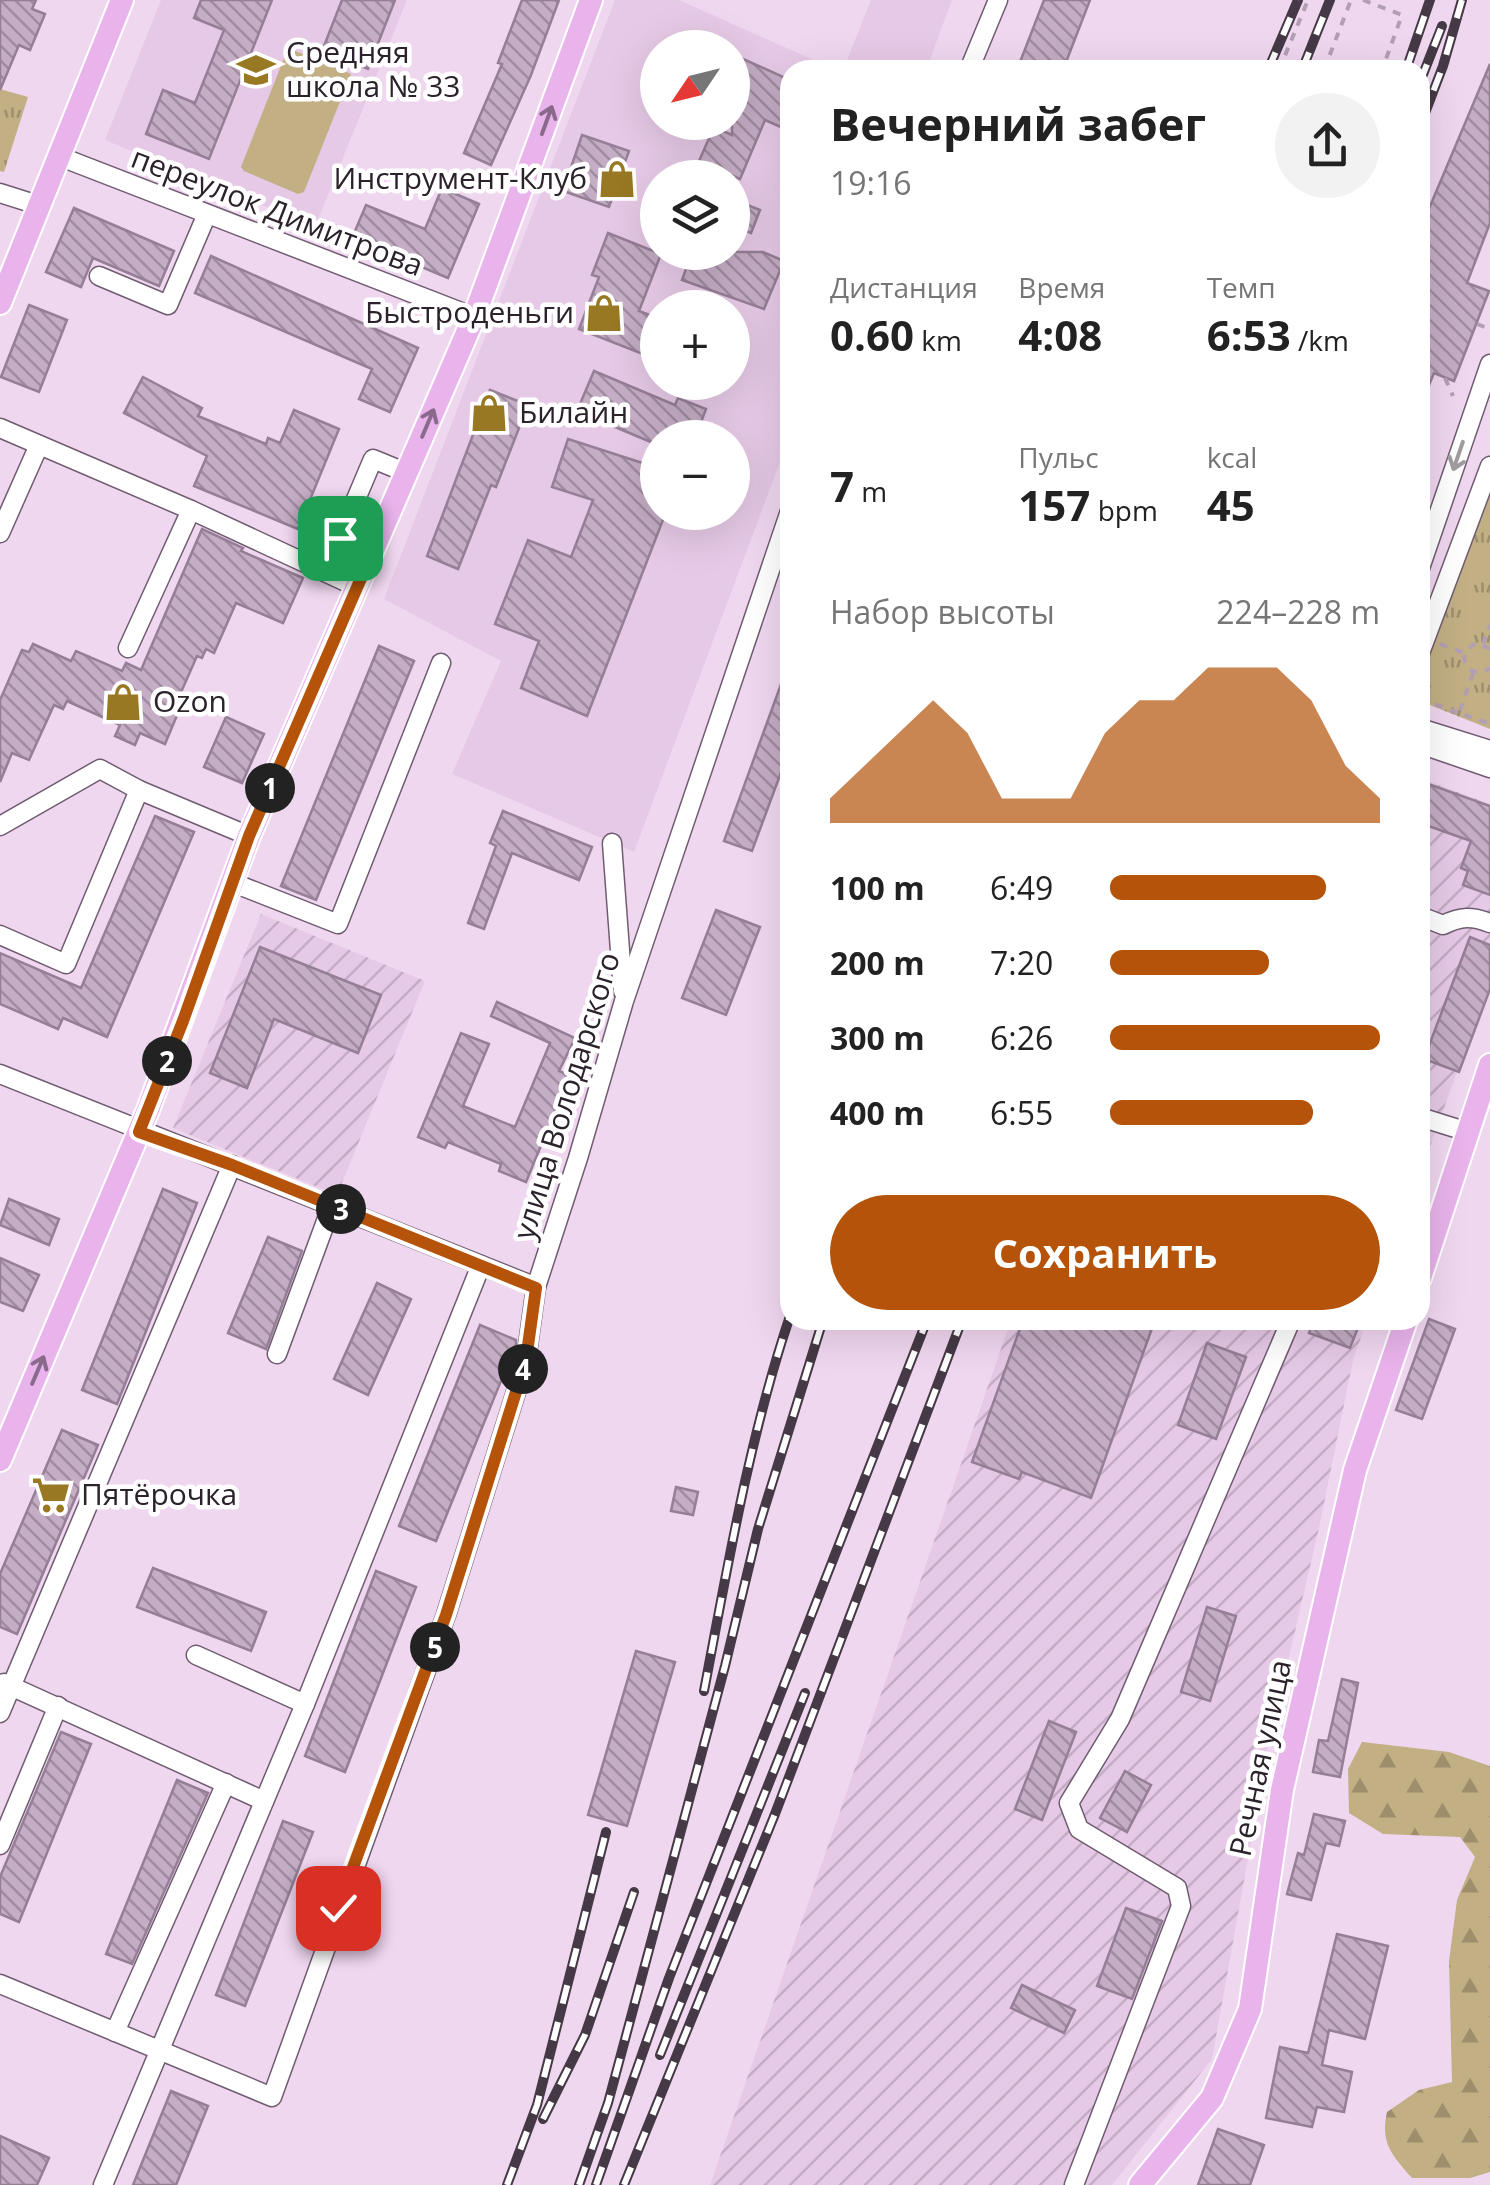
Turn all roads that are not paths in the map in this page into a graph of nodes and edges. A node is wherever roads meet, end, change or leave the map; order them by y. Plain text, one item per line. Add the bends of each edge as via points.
1 (122, 0) edge
2 (592, 0) edge
3 (998, 0) edge
4 (973, 60) edge
5 (60, 158) junction
6 (0, 193) edge
7 (41, 206) junction
8 (207, 214) junction
9 (99, 276) dead end
10 (0, 303) edge
11 (474, 318) junction
12 (1490, 364) edge
13 (0, 428) edge
14 (39, 445) junction
15 (1490, 466) edge
16 (407, 473) junction
17 (191, 510) junction
18 (0, 533) edge
19 (1430, 539) edge
20 (780, 541) edge
21 (372, 553) junction
22 (357, 587) junction
23 (1430, 626) edge
24 (128, 648) dead end
25 (441, 662) dead end
26 (1430, 731) edge
27 (1430, 747) edge
28 (1490, 750) edge
29 (1490, 768) edge
30 (139, 790) junction
31 (0, 826) edge
32 (249, 836) junction
33 (612, 842) dead end
34 (231, 882) junction
35 (1430, 920) edge
36 (1490, 923) edge
37 (0, 934) edge
38 (624, 1001) junction
39 (1490, 1065) edge
40 (0, 1074) edge
41 (1430, 1120) edge
42 (139, 1132) junction
43 (1468, 1132) junction
44 (232, 1165) junction
45 (332, 1206) junction
46 (1430, 1248) edge
47 (480, 1265) junction
48 (536, 1288) junction
49 (1287, 1330) edge
50 (1403, 1330) edge
51 (277, 1354) dead end
52 (0, 1460) edge
53 (196, 1656) dead end
54 (6, 1684) edge
55 (305, 1704) junction
56 (58, 1706) junction
57 (0, 1713) edge
58 (226, 1783) junction
59 (264, 1800) junction
60 (0, 1845) edge
61 (0, 1984) edge
62 (115, 2032) junction
63 (162, 2051) junction
64 (103, 2185) edge
65 (1074, 2185) edge
66 (1140, 2185) edge

1 - 5 main road
11 -> 2 main road
3 - 4 street
5 - 7 main road
5 - 8 street, переулок Димитрова
6 - 7 street
7 - 10 main road
8 - 9 street via 168,305
8 - 11 street, переулок Димитрова
16 -> 11 main road
12 -> 19 street
13 - 14 street
14 - 17 street
14 - 18 street
15 - 23 street
16 - 21 main road
16 - 21 street via 373,459 340,538
17 - 22 street
17 - 24 street
20 - 38 street, улица Володарского
21 - 22 main road
22 - 32 main road
25 - 34 street via 338,924
26 - 28 street
27 - 29 street
30 - 31 street via 100,769
30 - 32 street
30 - 37 street via 66,964
32 - 34 main road
33 - 38 street
34 - 42 main road
35 - 36 street via 1443,925 1474,917
38 - 48 street, улица Володарского
39 - 43 main road
40 - 42 street
41 - 43 street
42 - 44 street
52 -> 42 main road
43 - 46 main road
44 - 45 street
44 - 54 street
45 - 47 street
45 - 51 street
47 - 48 street
47 - 55 street
48 - 63 street, улица Володарского via 526,1360 446,1615 272,2097
49 - 65 street via 1120,1719 1069,1803 1079,1829 1177,1888 1181,1906
50 - 66 main road, Речная улица via 1355,1470 1295,1734 1250,2009 1212,2098
53 - 55 street
54 - 56 street
54 - 57 street
55 - 59 street
56 - 58 street
56 - 60 street
58 - 59 street
58 - 62 street
59 - 63 street
61 - 62 street
62 - 63 street
63 - 64 street

